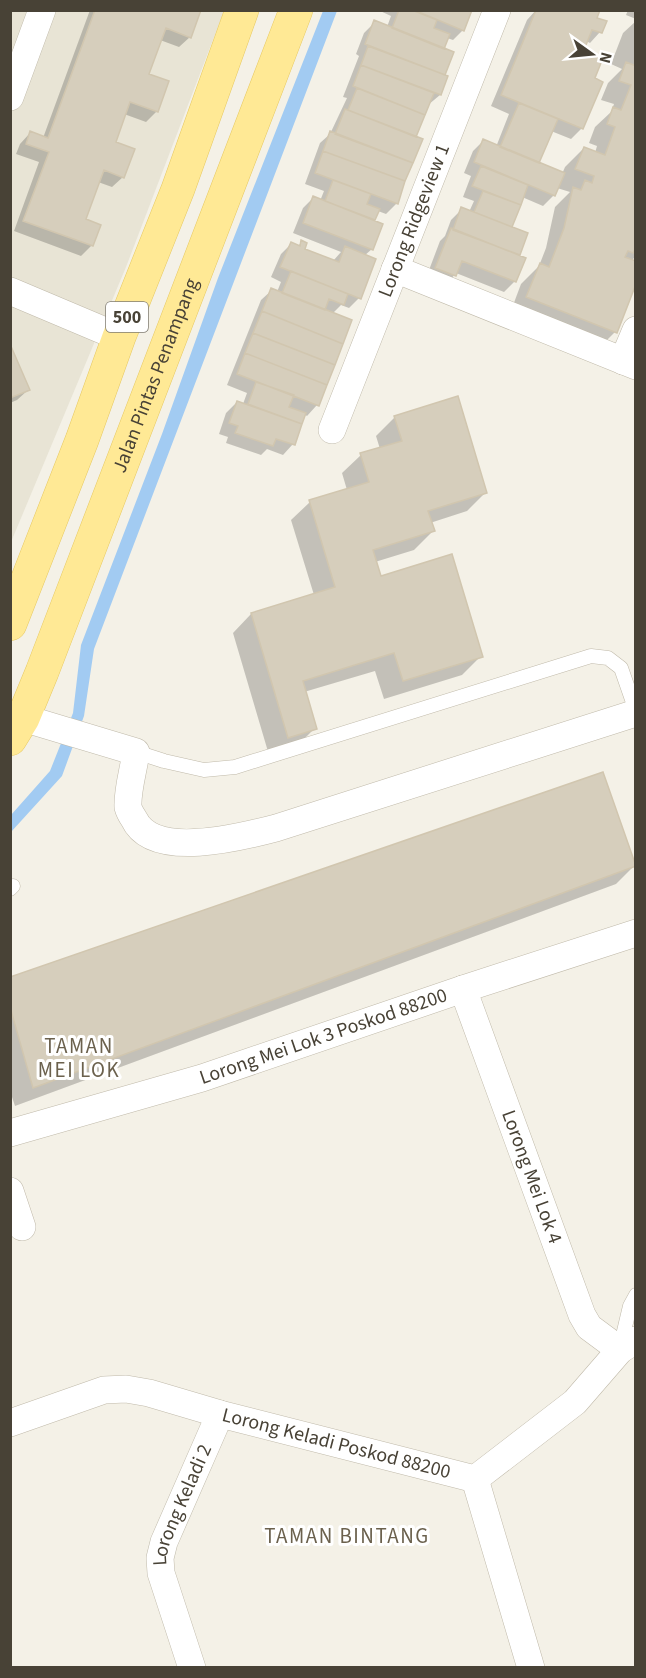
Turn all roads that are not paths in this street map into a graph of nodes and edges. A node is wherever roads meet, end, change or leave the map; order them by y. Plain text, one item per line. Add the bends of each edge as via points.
1 (42, 10) edge
2 (242, 10) edge
3 (296, 10) edge
4 (497, 10) edge
5 (10, 97) edge
6 (395, 269) junction
7 (10, 291) edge
8 (636, 330) edge
9 (119, 337) junction
10 (629, 364) edge
11 (332, 430) dead end
12 (10, 624) edge
13 (636, 712) edge
14 (17, 728) edge
15 (136, 752) junction
16 (636, 933) edge
17 (463, 989) junction
18 (10, 1134) edge
19 (10, 1191) edge
20 (22, 1227) dead end
21 (636, 1295) edge
22 (628, 1345) edge
23 (220, 1414) junction
24 (10, 1423) edge
25 (475, 1479) junction
26 (192, 1668) edge
27 (531, 1668) edge

1 - 5 street
2 - 9 main road, 500 via 178,189
3 - 14 main road, Jalan Pintas Penampang / 500
4 - 6 street, Lorong Ridgeview 1
6 - 10 street
6 - 11 street, Lorong Ridgeview 1
7 - 9 street
8 - 10 street
9 - 12 main road, 500
13 - 15 lane via 621,668 608,658 591,656 235,767 204,770
13 - 15 street via 276,828 207,842 157,838 138,828 128,808
14 - 15 street via 97,741
16 - 17 street, Lorong Mei Lok 3 Poskod 88200
17 - 18 street, Lorong Mei Lok 3 Poskod 88200 via 202,1078
17 - 22 street, Lorong Mei Lok 4 via 582,1315 590,1327
19 - 20 street
21 - 22 lane via 630,1306
22 - 25 street, Lorong Keladi Poskod 88200 via 574,1402
23 - 24 street, Lorong Keladi Poskod 88200 via 126,1389 104,1390
23 - 25 street, Lorong Keladi Poskod 88200
23 - 26 street, Lorong Keladi 2 via 160,1558 161,1573
25 - 27 street

